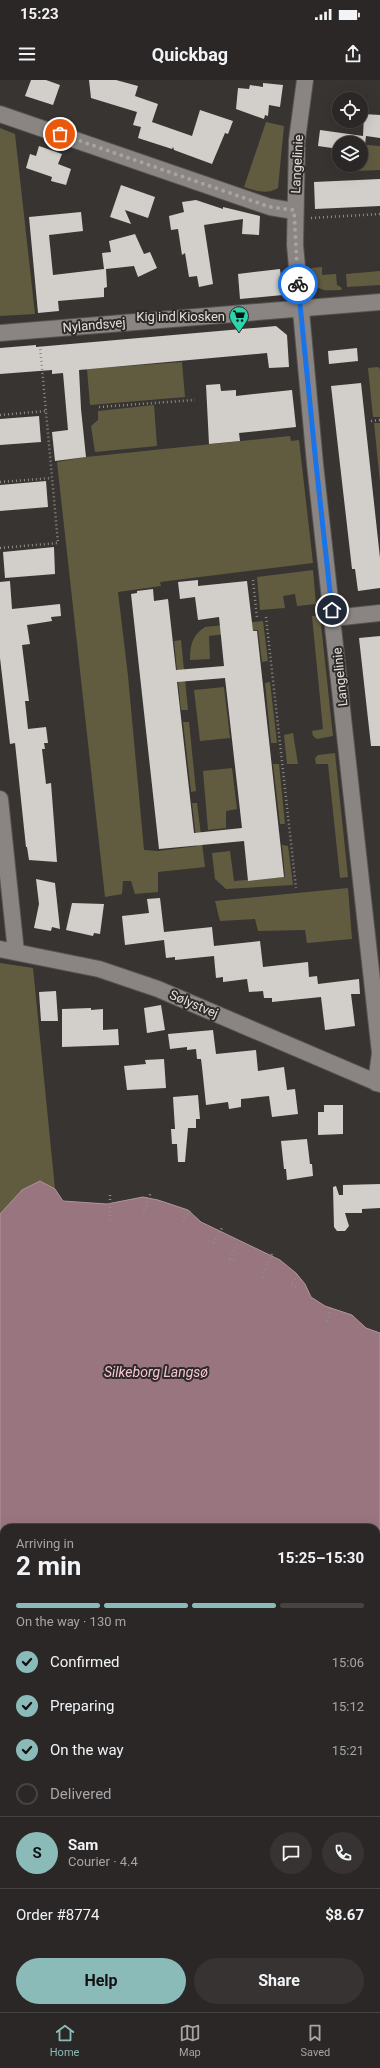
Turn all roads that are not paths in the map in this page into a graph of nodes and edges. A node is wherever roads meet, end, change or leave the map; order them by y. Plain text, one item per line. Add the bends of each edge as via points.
1 (305, 80) edge
2 (0, 114) edge
3 (294, 215) junction
4 (380, 302) edge
5 (300, 308) junction
6 (0, 333) edge
7 (380, 613) edge
8 (333, 618) junction
9 (0, 799) edge
10 (0, 949) edge
11 (16, 952) junction
12 (378, 1084) edge

1 - 3 street, Langelinie via 297,140
2 - 3 street
3 - 5 street, Langelinie
4 - 5 street, Nylandsvej
5 - 6 street, Nylandsvej
5 - 8 street, Langelinie
7 - 8 street
8 - 12 street, Langelinie via 380,1053
9 - 11 street
10 - 11 street, Sølystvej
11 - 12 street, Sølystvej via 99,969 158,989

